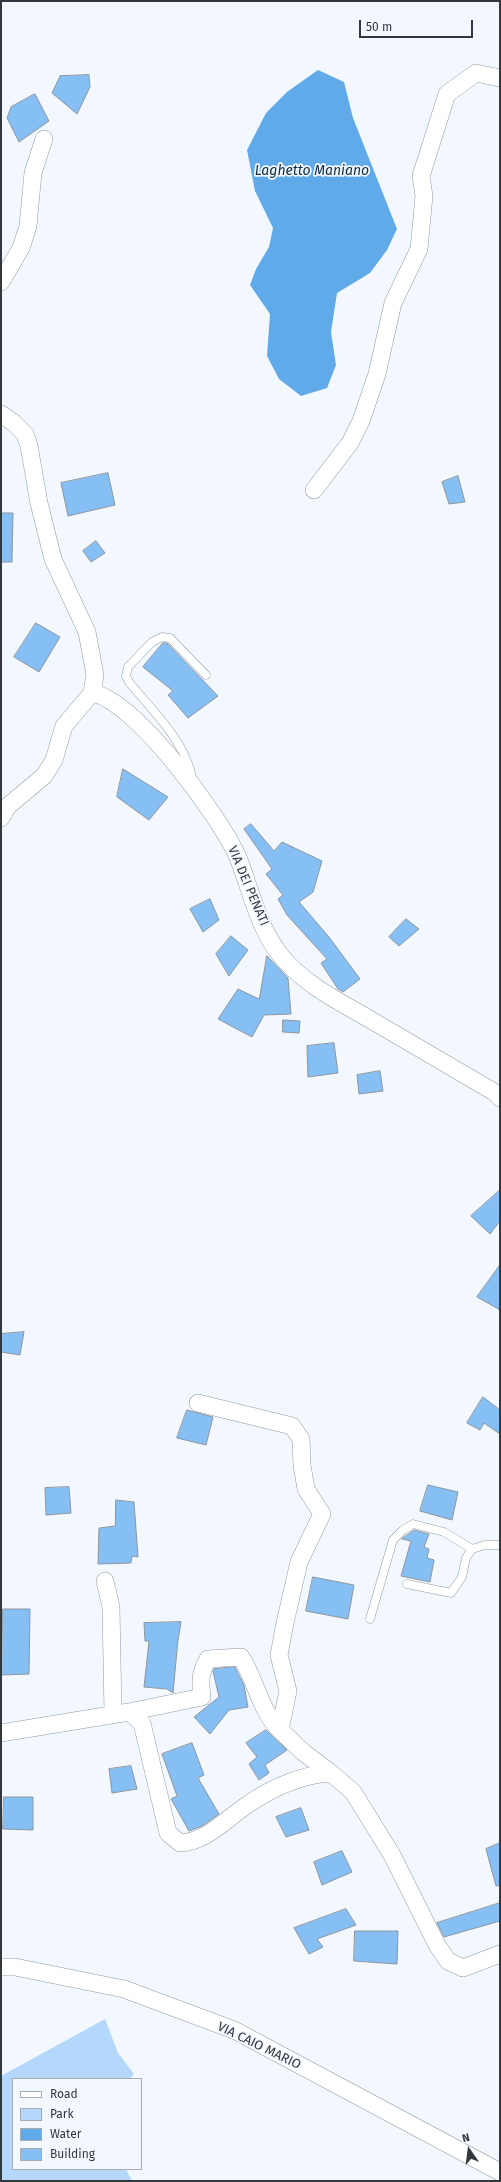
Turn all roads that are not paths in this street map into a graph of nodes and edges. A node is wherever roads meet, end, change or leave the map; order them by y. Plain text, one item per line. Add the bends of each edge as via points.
1 (500, 78) edge
2 (44, 139) dead end
3 (1, 282) edge
4 (1, 414) edge
5 (314, 490) dead end
6 (206, 675) dead end
7 (92, 693) junction
8 (188, 779) junction
9 (1, 818) edge
10 (500, 1098) edge
11 (198, 1403) dead end
12 (500, 1545) edge
13 (472, 1549) junction
14 (105, 1581) dead end
15 (406, 1584) dead end
16 (370, 1618) dead end
17 (121, 1713) junction
18 (280, 1730) junction
19 (1, 1733) edge
20 (331, 1773) junction
21 (500, 1954) edge
22 (1, 1967) edge
23 (500, 2172) edge

1 - 5 street via 476,73 446,94 421,176 424,196 419,249 393,303 377,374 361,421 350,443
2 - 3 street via 33,173 28,226 21,248
4 - 7 street via 24,434 29,446 39,503 53,559 88,632 95,675
6 - 8 lane via 170,638 152,642 128,666 127,671 129,682 171,733 180,748 191,773
7 - 8 street, VIA DEI PENATI via 108,699 140,724
7 - 9 street via 64,726 54,760 44,776 8,806
8 - 10 street, VIA DEI PENATI via 237,855 265,929 282,957 309,983 494,1092
11 - 18 street via 292,1426 301,1439 306,1489 322,1514 300,1562 285,1623 280,1655 288,1691
12 - 13 lane via 485,1545
13 - 15 lane via 466,1558 462,1577 451,1593
13 - 16 lane via 444,1532 413,1524 403,1530 393,1540
14 - 17 street via 111,1607
17 - 18 street via 202,1697 202,1668 208,1659 240,1657 270,1721
17 - 19 street
17 - 20 street via 142,1723 168,1833 180,1843 193,1843 281,1784 311,1774
18 - 20 street
20 - 21 street via 353,1792 392,1855 436,1945 448,1961 463,1968
22 - 23 street, VIA CAIO MARIO via 15,1967 124,1989 234,2030

